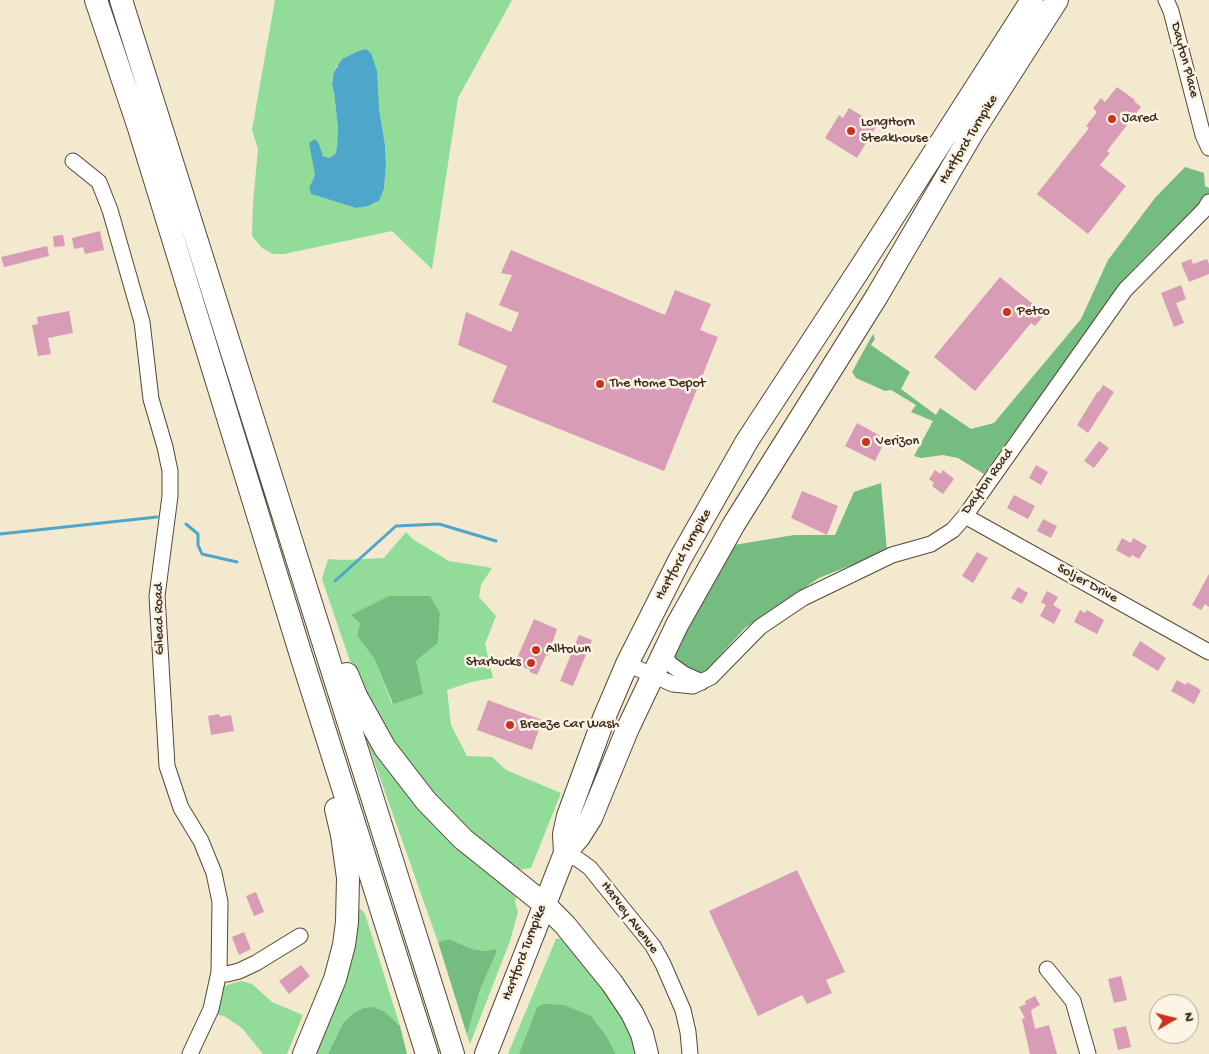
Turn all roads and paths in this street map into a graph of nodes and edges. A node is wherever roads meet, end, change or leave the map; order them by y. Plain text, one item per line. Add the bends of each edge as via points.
1 (96, 0) edge
2 (121, 0) edge
3 (1032, 0) edge
4 (1057, 0) edge
5 (1166, 0) edge
6 (1209, 148) edge
7 (73, 161) dead end
8 (1209, 202) edge
9 (857, 274) junction
10 (881, 289) junction
11 (271, 477) junction
12 (965, 516) junction
13 (300, 652) junction
14 (1209, 652) edge
15 (663, 653) junction
16 (627, 664) junction
17 (652, 675) junction
18 (702, 682) junction
19 (565, 853) junction
20 (544, 904) junction
21 (300, 936) dead end
22 (1047, 970) dead end
23 (218, 972) junction
24 (452, 1051) edge
25 (190, 1054) edge
26 (304, 1054) edge
27 (427, 1054) edge
28 (486, 1054) edge
29 (647, 1054) edge
30 (690, 1054) edge
31 (1088, 1054) edge

1 - 13 highway via 142,138
2 - 11 highway
3 - 9 highway, Hartford Turnpike
4 - 10 highway, Hartford Turnpike via 974,130
5 - 6 street, Dayton Place
7 - 23 street, Gilead Road via 99,182 110,210 142,322 151,399 170,471 170,496 157,596 167,766 181,808 201,841 214,873 220,902
8 - 12 street, Dayton Road via 1126,290
9 - 10 highway
9 - 16 highway, Hartford Turnpike via 747,441 680,559
10 - 15 highway, Hartford Turnpike via 734,524
11 - 20 highway via 309,565 356,696 385,748 426,801 463,839
11 - 24 highway
12 - 14 street, Soljer Drive
12 - 18 street, Dayton Road via 952,530 931,544 892,556 803,598 760,627 711,677
13 - 26 highway via 342,835 348,878 344,945 335,979
13 - 27 highway
15 - 17 highway, Hartford Turnpike
15 - 18 street via 670,664
16 - 17 street
16 - 19 highway, Hartford Turnpike via 570,811 564,834
17 - 18 street via 673,684 694,686
17 - 19 highway, Hartford Turnpike via 591,818
19 - 20 highway, Hartford Turnpike
19 - 30 street, Harvey Avenue via 590,868 652,946 670,977 683,1010
20 - 28 highway, Hartford Turnpike
20 - 29 highway via 565,925 632,1012
21 - 23 street via 239,971
22 - 31 street via 1073,1001
23 - 25 street, Gilead Road via 210,1009

